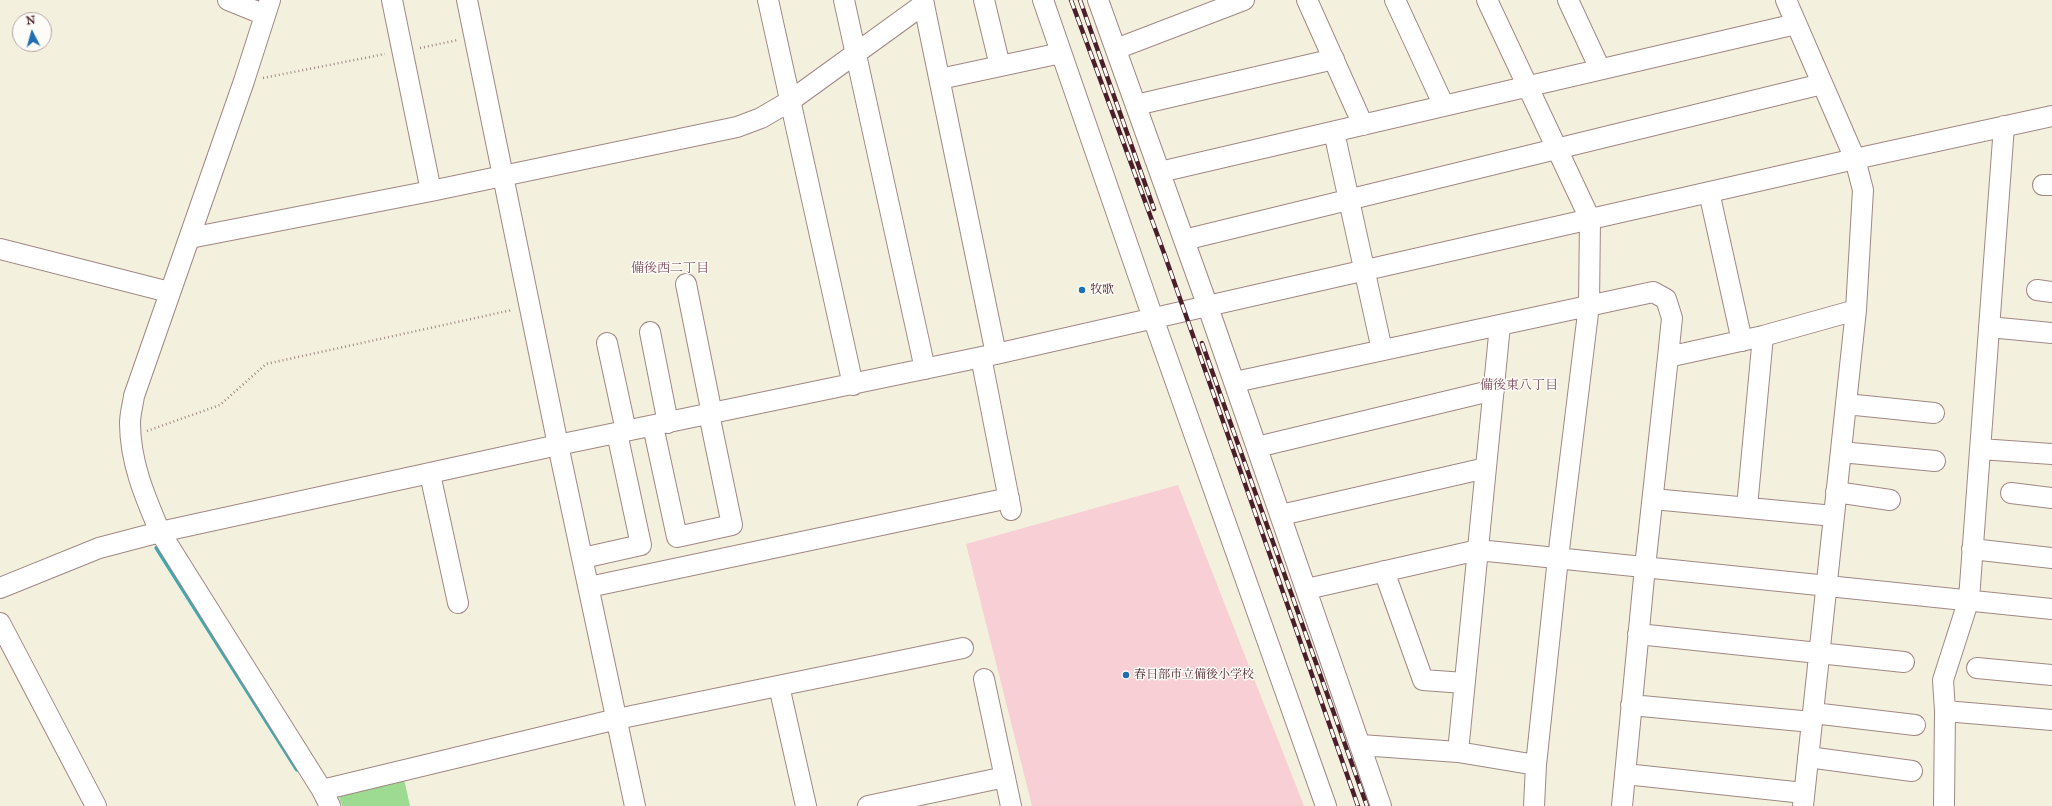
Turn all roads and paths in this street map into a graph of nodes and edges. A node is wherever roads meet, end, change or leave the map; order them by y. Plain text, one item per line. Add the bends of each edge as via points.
1 (228, 0) edge
2 (392, 0) edge
3 (467, 0) edge
4 (768, 0) edge
5 (844, 0) edge
6 (984, 0) edge
7 (1043, 0) edge
8 (1098, 0) edge
9 (1244, 0) edge
10 (1307, 0) edge
11 (1395, 0) edge
12 (1487, 0) edge
13 (1786, 0) edge
14 (1573, 1) edge
15 (924, 2) edge
16 (268, 7) edge
17 (1796, 24) junction
18 (476, 37) junction
19 (1116, 49) junction
20 (403, 51) junction
21 (1061, 52) junction
22 (855, 53) junction
23 (1334, 59) junction
24 (1000, 66) junction
25 (1600, 69) junction
26 (940, 79) junction
27 (244, 81) junction
28 (1822, 84) junction
29 (1527, 86) junction
30 (790, 101) junction
31 (1136, 104) junction
32 (1444, 106) junction
33 (2052, 116) edge
34 (1363, 125) junction
35 (2004, 126) junction
36 (1334, 132) junction
37 (1556, 149) junction
38 (1855, 158) junction
39 (1160, 172) junction
40 (503, 174) junction
41 (431, 191) junction
42 (1709, 192) junction
43 (1348, 200) junction
44 (1590, 219) junction
45 (190, 238) junction
46 (1184, 240) junction
47 (0, 249) edge
48 (1363, 271) junction
49 (686, 284) dead end
50 (169, 292) junction
51 (1589, 305) junction
52 (530, 306) junction
53 (1208, 307) junction
54 (1856, 310) junction
55 (1152, 318) junction
56 (1500, 324) junction
57 (1989, 327) junction
58 (650, 332) dead end
59 (2052, 333) edge
60 (1763, 336) junction
61 (1742, 341) junction
62 (608, 343) dead end
63 (1382, 350) junction
64 (988, 356) junction
65 (1668, 356) junction
66 (925, 369) junction
67 (1235, 382) junction
68 (853, 385) junction
69 (1494, 390) junction
70 (1846, 404) junction
71 (1934, 413) dead end
72 (711, 414) junction
73 (660, 424) junction
74 (621, 432) junction
75 (131, 437) junction
76 (558, 445) junction
77 (1257, 447) junction
78 (1980, 449) junction
79 (1841, 452) junction
80 (2052, 454) edge
81 (1935, 461) dead end
82 (1486, 468) junction
83 (430, 474) junction
84 (1836, 492) junction
85 (2011, 494) dead end
86 (2052, 498) edge
87 (1653, 499) junction
88 (1890, 500) dead end
89 (1747, 507) junction
90 (1281, 515) junction
91 (1834, 516) junction
92 (160, 532) junction
93 (1478, 550) junction
94 (1972, 550) junction
95 (583, 558) junction
96 (1558, 558) junction
97 (2052, 558) edge
98 (1645, 568) junction
99 (1384, 571) junction
100 (1827, 584) junction
101 (589, 587) junction
102 (0, 588) edge
103 (1307, 589) junction
104 (1969, 599) junction
105 (458, 603) dead end
106 (2052, 608) edge
107 (0, 623) edge
108 (1638, 634) junction
109 (963, 648) dead end
110 (1818, 652) junction
111 (1904, 662) dead end
112 (1977, 668) dead end
113 (2052, 675) edge
114 (984, 679) dead end
115 (1464, 684) junction
116 (779, 686) junction
117 (1631, 705) junction
118 (1945, 711) junction
119 (1812, 718) junction
120 (617, 719) junction
121 (2052, 720) edge
122 (1915, 725) dead end
123 (1360, 746) junction
124 (1458, 752) junction
125 (1808, 757) junction
126 (1536, 765) junction
127 (1912, 771) dead end
128 (1625, 774) junction
129 (1005, 777) junction
130 (326, 798) edge
131 (1804, 800) edge
132 (96, 806) edge
133 (635, 806) edge
134 (806, 806) edge
135 (868, 806) edge
136 (1011, 806) edge
137 (1326, 806) edge
138 (1381, 806) edge
139 (1534, 806) edge
140 (1622, 806) edge
141 (1944, 806) edge

1 - 16 street
2 - 20 street
3 - 18 street
4 - 30 street
5 - 22 street
6 - 24 street
7 - 21 street
8 - 19 street
9 - 19 street
10 - 23 street
11 - 32 street
12 - 29 street
13 - 17 street
14 - 25 street
15 - 22 street
15 - 26 street
16 - 27 street
17 - 25 street
17 - 28 street
18 - 20 path
18 - 40 street
19 - 31 street
20 - 27 path
20 - 41 street
21 - 24 street
21 - 55 street
22 - 30 street
22 - 66 street
23 - 31 street
23 - 34 street
24 - 26 street
25 - 29 street
26 - 64 street
27 - 45 street
28 - 37 street
28 - 38 street
29 - 32 street
29 - 37 street
30 - 40 street via 761,118 737,127
30 - 68 street
31 - 39 street
32 - 34 street
33 - 35 street
34 - 36 street
35 - 38 street
35 - 57 street
36 - 39 street
36 - 43 street
37 - 43 street
37 - 44 street
38 - 42 street
38 - 54 street via 1863,190
39 - 46 street
40 - 41 street
40 - 52 street
41 - 45 street
42 - 44 street
42 - 61 street
43 - 46 street
43 - 48 street
44 - 48 street
44 - 51 street
45 - 50 street
46 - 53 street
47 - 50 street
48 - 53 street
48 - 63 street
49 - 72 street
50 - 75 street via 134,396 130,422
51 - 56 street
51 - 65 street via 1653,292 1666,299 1672,318
51 - 96 street
52 - 75 path via 266,364 220,405
52 - 76 street
53 - 55 street
53 - 67 street
54 - 60 street
54 - 70 street
55 - 64 street
55 - 137 street
56 - 63 street
56 - 69 street
57 - 59 street
57 - 78 street
58 - 73 street
60 - 61 street
60 - 89 street
61 - 65 street
62 - 74 street
63 - 67 street
64 - 66 street
64 - 101 street via 1010,504
65 - 87 street
66 - 68 street
67 - 77 street
68 - 72 street
69 - 77 street
69 - 82 street
70 - 71 street
70 - 79 street
72 - 73 street
72 - 73 street via 732,526 684,536 677,537
73 - 74 street
74 - 76 street
74 - 95 street via 641,545
75 - 92 street via 142,492
76 - 83 street
76 - 95 street
77 - 90 street
78 - 80 street
78 - 94 street
79 - 81 street
79 - 84 street
82 - 90 street
82 - 93 street
83 - 92 street
83 - 105 street
84 - 88 street
84 - 91 street
85 - 86 street
87 - 89 street
87 - 98 street
89 - 91 street
90 - 103 street
91 - 100 street
92 - 102 street via 99,548
92 - 130 street
93 - 96 street
93 - 99 street
93 - 115 street
94 - 97 street
94 - 104 street
95 - 101 street
96 - 98 street
96 - 126 street
98 - 100 street
98 - 108 street
99 - 103 street
99 - 115 street via 1423,680
100 - 104 street
100 - 110 street
101 - 120 street
103 - 123 street
104 - 106 street
104 - 118 street via 1943,680
107 - 132 street
108 - 110 street
108 - 117 street
109 - 116 street
110 - 111 street
110 - 119 street
112 - 113 street
114 - 129 street
115 - 124 street
116 - 120 street
116 - 134 street
117 - 119 street
117 - 128 street
118 - 121 street
118 - 141 street
119 - 122 street
119 - 125 street
120 - 130 street
120 - 133 street
123 - 124 street
123 - 138 street
124 - 126 street
125 - 127 street
125 - 131 street
126 - 139 street
128 - 131 street
128 - 140 street
129 - 135 street
129 - 136 street

